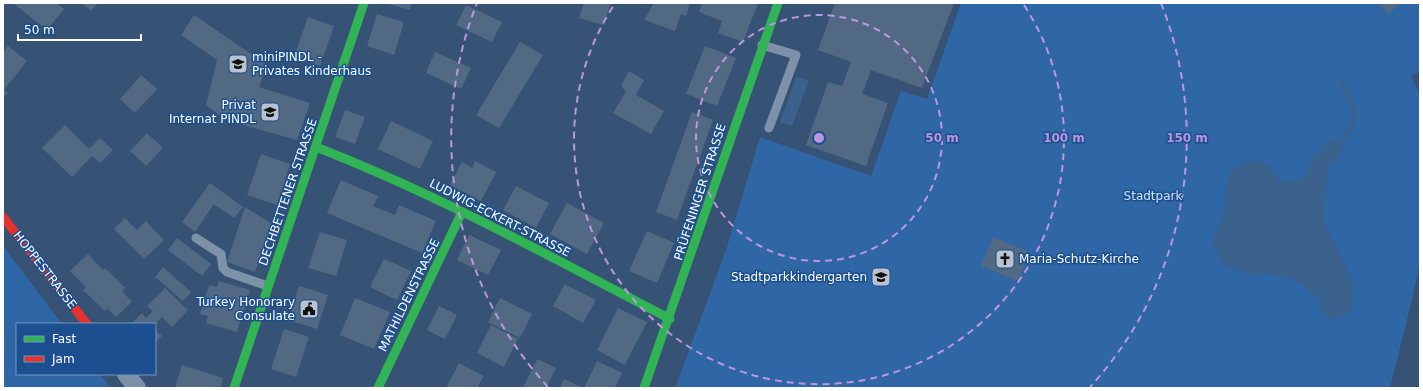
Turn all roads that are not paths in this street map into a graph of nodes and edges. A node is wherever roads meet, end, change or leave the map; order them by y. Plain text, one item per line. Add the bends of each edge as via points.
1 (364, 3) edge
2 (778, 3) edge
3 (762, 45) junction
4 (769, 128) dead end
5 (316, 147) junction
6 (462, 212) junction
7 (3, 216) edge
8 (196, 238) dead end
9 (268, 286) junction
10 (670, 319) junction
11 (86, 323) edge
12 (127, 375) edge
13 (137, 388) edge
14 (234, 388) edge
15 (378, 388) edge
16 (644, 388) edge

1 - 5 street, DECHBETTENER STRASSE
2 - 3 street, PRÜFENINGER STRASSE
3 - 4 lane via 796,55
3 - 10 street, PRÜFENINGER STRASSE
5 - 6 street, LUDWIG-ECKERT-STRASSE via 360,163
5 - 9 street, DECHBETTENER STRASSE
6 - 10 street, LUDWIG-ECKERT-STRASSE
6 - 15 street, MATHILDENSTRASSE
7 - 11 street, HOPPESTRASSE
8 - 9 lane via 221,254 223,268 227,272
9 - 14 street, DECHBETTENER STRASSE
10 - 16 street, PRÜFENINGER STRASSE
12 - 13 street

